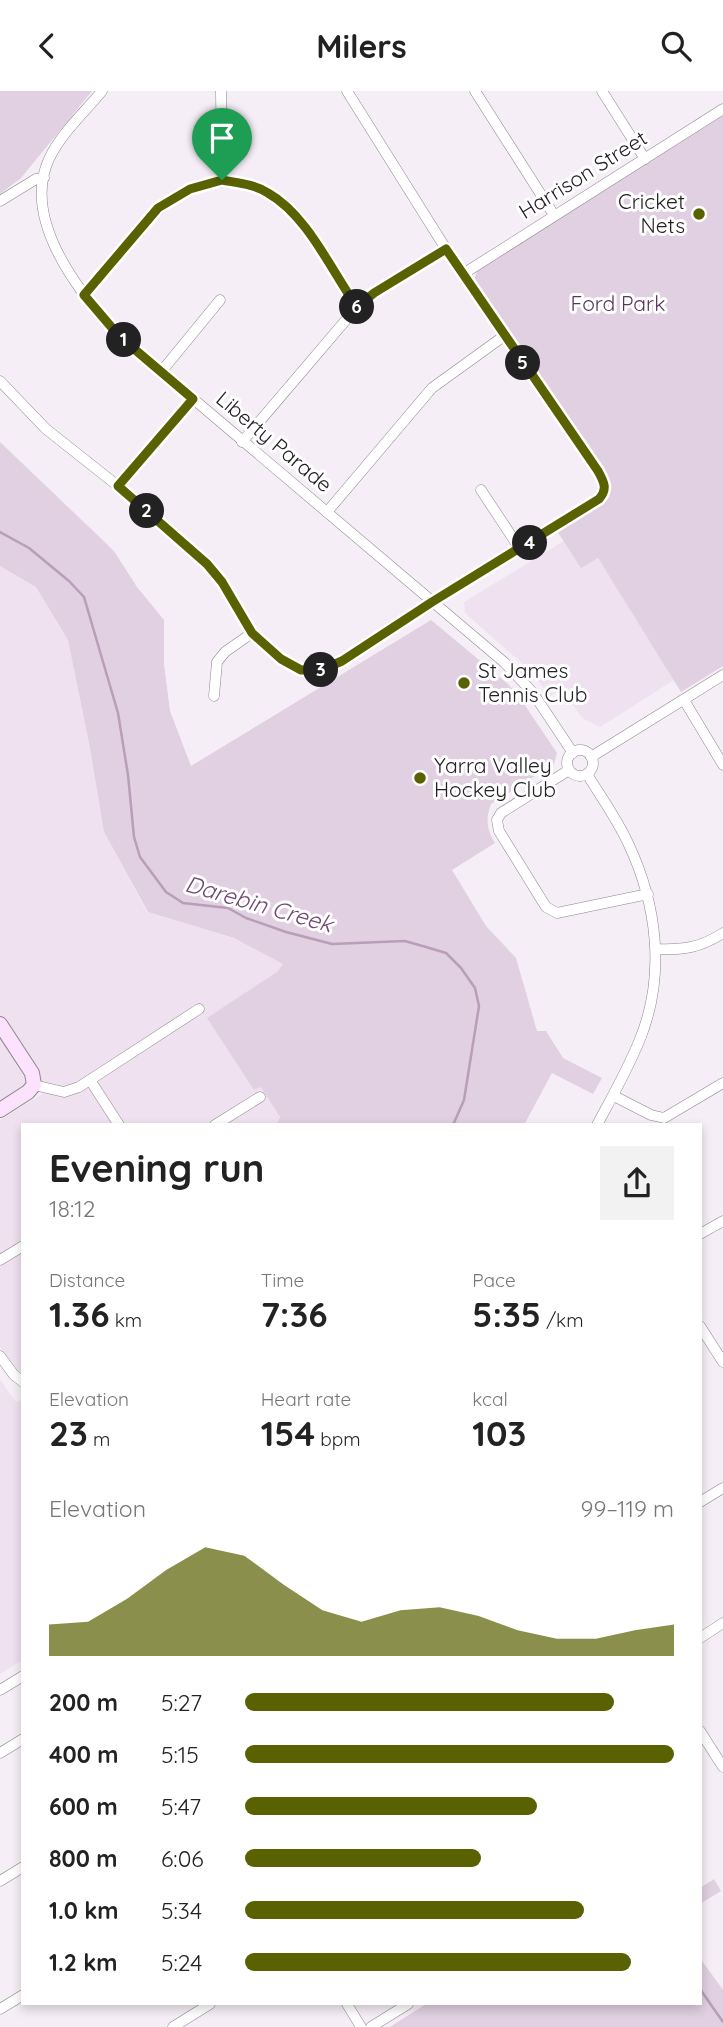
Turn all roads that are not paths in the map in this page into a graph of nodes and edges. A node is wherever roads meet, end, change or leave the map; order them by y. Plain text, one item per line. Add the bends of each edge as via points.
1 (102, 91) edge
2 (221, 91) edge
3 (347, 91) edge
4 (475, 91) edge
5 (602, 91) edge
6 (723, 109) edge
7 (645, 159) junction
8 (44, 178) junction
9 (222, 180) junction
10 (0, 201) edge
11 (554, 215) junction
12 (446, 249) junction
13 (463, 274) junction
14 (84, 295) junction
15 (220, 300) dead end
16 (357, 307) junction
17 (504, 336) junction
18 (161, 372) junction
19 (0, 381) edge
20 (193, 399) junction
21 (242, 442) junction
22 (118, 486) junction
23 (481, 489) dead end
24 (327, 512) junction
25 (520, 549) junction
26 (432, 602) junction
27 (252, 633) junction
28 (723, 675) edge
29 (214, 696) dead end
30 (684, 701) junction
31 (573, 753) junction
32 (591, 757) junction
33 (723, 765) edge
34 (569, 770) junction
35 (587, 774) junction
36 (648, 894) junction
37 (723, 933) edge
38 (656, 949) junction
39 (199, 1009) dead end
40 (0, 1024) edge
41 (90, 1080) junction
42 (723, 1083) edge
43 (34, 1085) junction
44 (614, 1096) junction
45 (260, 1097) dead end
46 (0, 1110) edge
47 (119, 1123) edge
48 (218, 1123) edge
49 (598, 1123) edge
50 (723, 1221) edge
51 (702, 1233) edge
52 (21, 1247) edge
53 (0, 1260) edge
54 (702, 1329) edge
55 (0, 1356) edge
56 (723, 1362) edge
57 (21, 1380) edge
58 (723, 1488) edge
59 (702, 1501) edge
60 (723, 1623) edge
61 (702, 1637) edge
62 (21, 1677) edge
63 (0, 1690) edge
64 (702, 1734) edge
65 (21, 1739) edge
66 (0, 1753) edge
67 (723, 1767) edge
68 (21, 1868) edge
69 (0, 1881) edge
70 (21, 1996) edge
71 (208, 2005) edge
72 (348, 2005) edge
73 (406, 2005) edge
74 (0, 2009) edge
75 (173, 2027) edge
76 (361, 2027) edge
77 (371, 2027) edge

1 - 8 street, Liberty Parade via 55,148
2 - 9 street
3 - 12 street
4 - 11 street
5 - 7 street
6 - 7 street, Harrison Street
7 - 11 street, Harrison Street
8 - 10 street
8 - 14 street, Liberty Parade via 48,231
9 - 14 street via 190,189 158,208
9 - 16 street via 250,185 283,202 304,225
11 - 13 street, Harrison Street
12 - 13 street
12 - 16 street
13 - 17 street
14 - 18 street, Liberty Parade via 119,336
15 - 18 street
16 - 21 street
17 - 24 street via 432,388
17 - 25 street via 598,471 605,489 599,499
18 - 20 street, Liberty Parade
19 - 22 street via 46,429
20 - 21 street, Liberty Parade
20 - 22 street
21 - 24 street, Liberty Parade
22 - 27 street via 207,564
23 - 25 street
24 - 26 street, Liberty Parade
25 - 26 street
26 - 27 street via 321,670 301,670
26 - 31 street, Liberty Parade via 521,678
27 - 29 street via 217,662
28 - 30 street
30 - 32 street
30 - 33 street
31 - 32 street via 584,751
31 - 34 street
32 - 35 street
34 - 35 street via 579,776
34 - 36 street via 497,820 499,831 546,907 556,913
35 - 36 street via 628,841
36 - 38 street
37 - 38 street via 690,949
38 - 44 street via 647,1019
39 - 41 street
40 - 43 street via 32,1073
41 - 43 street via 64,1092
41 - 47 street
42 - 44 street via 664,1118
43 - 46 street
44 - 49 street
45 - 48 street
50 - 51 street
52 - 53 street
54 - 56 street
55 - 57 street
58 - 59 street
60 - 61 street
62 - 63 street
64 - 67 street
65 - 66 street
68 - 69 street
70 - 74 street
71 - 75 street
72 - 76 street
73 - 77 street

